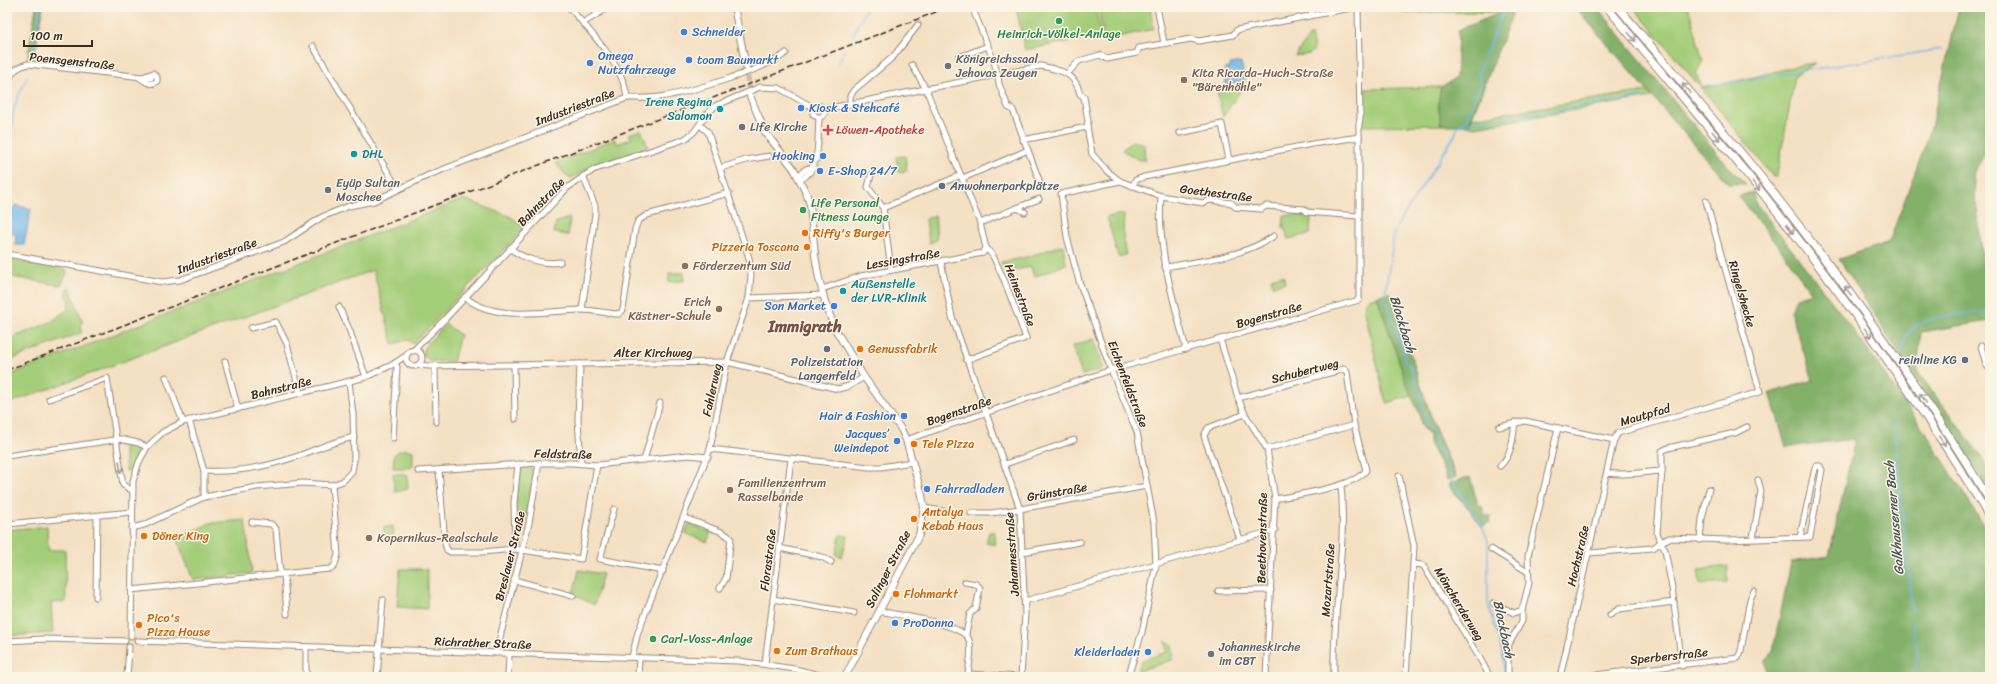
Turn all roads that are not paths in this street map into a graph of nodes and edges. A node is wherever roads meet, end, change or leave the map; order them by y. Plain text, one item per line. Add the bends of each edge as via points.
1 (569, 7) edge
2 (609, 7) edge
3 (734, 7) edge
4 (972, 7) edge
5 (1157, 7) edge
6 (1310, 7) edge
7 (1357, 7) edge
8 (1607, 7) edge
9 (1618, 7) edge
10 (1312, 15) junction
11 (583, 23) junction
12 (918, 25) dead end
13 (1164, 43) junction
14 (313, 46) dead end
15 (988, 46) junction
16 (786, 53) dead end
17 (959, 57) dead end
18 (912, 65) dead end
19 (746, 67) tunnel mouth
20 (1068, 73) junction
21 (998, 75) junction
22 (151, 78) dead end
23 (926, 89) junction
24 (7, 90) edge
25 (750, 96) tunnel mouth
26 (627, 98) junction
27 (850, 104) junction
28 (814, 108) junction
29 (825, 109) junction
30 (819, 118) junction
31 (700, 125) junction
32 (1087, 127) junction
33 (1180, 133) dead end
34 (1359, 137) junction
35 (1023, 140) junction
36 (1028, 150) junction
37 (769, 156) dead end
38 (1229, 160) junction
39 (721, 168) junction
40 (871, 174) dead end
41 (583, 176) junction
42 (962, 177) junction
43 (799, 178) junction
44 (1120, 181) junction
45 (1132, 186) junction
46 (1042, 188) dead end
47 (398, 189) junction
48 (729, 193) junction
49 (1161, 196) junction
50 (1039, 199) dead end
51 (1706, 201) dead end
52 (882, 208) junction
53 (1017, 208) junction
54 (1026, 212) dead end
55 (1358, 216) junction
56 (980, 223) junction
57 (1274, 236) dead end
58 (510, 248) junction
59 (986, 248) junction
60 (7, 254) edge
61 (560, 262) dead end
62 (941, 262) junction
63 (1165, 267) junction
64 (891, 270) junction
65 (822, 292) junction
66 (465, 297) junction
67 (749, 298) junction
68 (339, 307) dead end
69 (582, 310) junction
70 (251, 328) dead end
71 (427, 337) junction
72 (1220, 339) junction
73 (1981, 346) dead end
74 (1186, 349) junction
75 (413, 350) junction
76 (407, 355) junction
77 (421, 356) junction
78 (966, 360) junction
79 (225, 361) dead end
80 (407, 362) junction
81 (728, 362) junction
82 (395, 363) junction
83 (418, 364) junction
84 (580, 364) junction
85 (435, 365) junction
86 (514, 365) junction
87 (1111, 370) junction
88 (1990, 370) edge
89 (166, 377) dead end
90 (366, 377) junction
91 (864, 377) junction
92 (349, 382) junction
93 (1760, 392) joint
94 (300, 393) junction
95 (1238, 398) junction
96 (49, 399) dead end
97 (660, 403) dead end
98 (238, 408) junction
99 (986, 412) junction
100 (1245, 414) junction
101 (515, 419) dead end
102 (189, 420) junction
103 (183, 422) junction
104 (436, 422) dead end
105 (1515, 422) junction
106 (1354, 425) junction
107 (1747, 426) dead end
108 (1499, 427) dead end
109 (1558, 428) junction
110 (354, 438) junction
111 (393, 438) dead end
112 (115, 440) junction
113 (906, 440) junction
114 (1074, 440) dead end
115 (1614, 440) junction
116 (147, 447) junction
117 (1267, 449) junction
118 (710, 450) junction
119 (7, 456) edge
120 (708, 457) junction
121 (791, 459) junction
122 (644, 460) junction
123 (912, 462) junction
124 (539, 463) junction
125 (581, 463) junction
126 (518, 464) junction
127 (1005, 464) junction
128 (597, 465) junction
129 (1500, 466) dead end
130 (439, 470) junction
131 (204, 471) junction
132 (418, 471) dead end
133 (1662, 472) junction
134 (1607, 473) junction
135 (1399, 476) dead end
136 (1758, 480) dead end
137 (332, 485) junction
138 (1341, 485) junction
139 (1147, 486) junction
140 (1709, 489) dead end
141 (132, 490) junction
142 (204, 496) junction
143 (1275, 499) junction
144 (1990, 501) edge
145 (924, 508) junction
146 (614, 509) dead end
147 (1020, 509) junction
148 (132, 512) junction
149 (954, 513) dead end
150 (971, 513) dead end
151 (97, 516) junction
152 (685, 518) junction
153 (1990, 518) edge
154 (252, 522) dead end
155 (7, 524) edge
156 (132, 528) junction
157 (1275, 530) junction
158 (1800, 537) junction
159 (1753, 538) junction
160 (1240, 539) junction
161 (1700, 540) junction
162 (1080, 542) dead end
163 (1661, 542) junction
164 (515, 548) junction
165 (779, 548) junction
166 (1491, 549) dead end
167 (522, 550) junction
168 (1023, 552) junction
169 (1589, 553) junction
170 (831, 562) dead end
171 (1414, 564) junction
172 (1156, 565) junction
173 (663, 571) junction
174 (1528, 572) junction
175 (282, 574) junction
176 (514, 580) junction
177 (965, 582) dead end
178 (720, 588) dead end
179 (131, 590) junction
180 (1271, 590) junction
181 (1218, 591) dead end
182 (1754, 591) dead end
183 (573, 596) dead end
184 (96, 597) dead end
185 (773, 599) junction
186 (383, 600) dead end
187 (1025, 601) junction
188 (1493, 602) dead end
189 (1674, 602) junction
190 (1522, 610) junction
191 (879, 611) junction
192 (854, 613) dead end
193 (287, 614) dead end
194 (1610, 615) dead end
195 (966, 634) junction
196 (131, 636) junction
197 (7, 641) edge
198 (125, 641) junction
199 (137, 641) junction
200 (129, 647) junction
201 (306, 647) junction
202 (379, 649) junction
203 (496, 653) junction
204 (509, 654) junction
205 (632, 658) junction
206 (639, 658) junction
207 (765, 663) junction
208 (1682, 666) junction
209 (127, 677) edge
210 (306, 677) edge
211 (377, 677) edge
212 (508, 677) edge
213 (638, 677) edge
214 (827, 677) edge
215 (845, 677) edge
216 (1021, 677) edge
217 (1128, 677) edge
218 (1266, 677) edge
219 (1334, 677) edge
220 (1406, 677) edge
221 (1490, 677) edge
222 (1508, 677) edge
223 (1560, 677) edge
224 (1578, 677) edge

1 - 11 street
2 - 11 street
3 - 19 main road
4 - 15 street
5 - 13 street
6 - 10 street
7 - 10 street
7 - 34 street, Bogenstraße
8 -> 153 highway via 1766,198 1874,342 1963,473
144 -> 9 highway via 1881,337 1775,195
10 - 13 street via 1237,30 1233,35 1199,41 1191,39
11 - 26 street via 610,57 625,86
12 - 27 street via 893,57 854,90 850,96
13 - 20 street via 1139,48 1137,53 1106,59 1100,55 1079,61
14 - 47 street
15 - 17 street
15 - 21 street
16 - 26 street, Industriestraße via 779,60 675,95
18 - 23 street, Heinestraße
20 - 21 street via 1041,66
20 - 32 street, Goethestraße via 1084,98
21 - 23 street
21 - 35 street via 999,84 1008,106 1013,110
22 - 24 street, Poensgenstraße via 28,64 13,71
23 - 27 street
23 - 42 street, Heinestraße
25 - 43 main road, Solinger Straße via 765,132
26 - 47 street, Industriestraße
27 - 29 street
28 - 29 street via 820,106
28 - 30 street via 814,116
28 - 31 street, Bahnstraße via 780,88 765,86 715,106
29 - 30 street via 824,115
30 - 43 street via 814,167 808,176
31 - 39 street, Fahlerweg via 708,132
31 - 41 street, Bahnstraße via 684,139 593,170
32 - 35 street
32 - 44 street, Goethestraße via 1092,154 1106,171
33 - 38 street via 1222,124
34 - 38 street
34 - 55 street, Bogenstraße
35 - 36 street
36 - 42 street
36 - 46 street
37 - 39 street
38 - 45 street via 1140,178
39 - 48 street, Fahlerweg
40 - 52 street via 868,187
41 - 58 street, Bahnstraße via 567,188
41 - 69 street via 595,206 595,214
42 - 52 street
42 - 56 street, Heinestraße
43 - 65 main road, Solinger Straße via 810,204
44 - 45 street, Goethestraße
44 - 87 street, Eichenfeldstraße via 1061,194 1073,262
45 - 49 street, Goethestraße
47 - 60 street, Industriestraße via 374,201 349,206 322,217 284,242 174,282
48 - 67 street, Fahlerweg via 749,258
48 - 69 street via 640,219 635,229 622,312 618,314
49 - 55 street, Goethestraße via 1203,204 1210,200 1232,203 1235,207 1261,209 1273,206
49 - 63 street via 1161,246
50 - 53 street
51 - 93 street, Ringelshecke
52 - 64 street
53 - 54 street
53 - 56 street
55 - 72 street, Bogenstraße via 1359,300
56 - 59 street, Heinestraße
57 - 63 street via 1263,243 1206,261
58 - 61 street via 526,258
58 - 66 street, Bahnstraße
59 - 62 street, Lessingstraße via 983,253
59 - 78 street, Heinestraße via 993,256 1007,286 1026,338
62 - 64 street, Lessingstraße
62 - 78 street, Johannesstraße via 952,317
63 - 74 street
64 - 65 street, Lessingstraße via 861,276
65 - 67 street, Lessingstraße
65 - 91 main road, Solinger Straße via 835,329
66 - 69 street via 481,306 509,312
66 - 71 street, Bahnstraße
67 - 81 street, Fahlerweg
68 - 90 street
70 - 94 street via 276,322 287,344
71 - 75 street, Bahnstraße
71 - 77 street, Bahnstraße
72 - 74 street, Bogenstraße
72 - 95 street, Beethovenstraße
73 - 88 street
74 - 87 street, Bogenstraße
75 - 76 street
75 - 77 street
76 - 80 street
76 - 82 street, Bahnstraße
77 - 83 street
77 - 85 street, Alter Kirchweg
78 - 99 street, Johannesstraße
79 - 98 street, Bahnstraße
80 - 82 street, Bahnstraße
80 - 83 street via 411,366
81 - 84 street, Alter Kirchweg
81 - 91 street, Alter Kirchweg via 838,389
81 - 118 street, Fahlerweg
82 - 90 street, Bahnstraße
82 - 111 street via 397,367
83 - 85 street, Alter Kirchweg
84 - 86 street, Alter Kirchweg
84 - 125 street via 578,414
85 - 86 street, Alter Kirchweg
85 - 104 street
86 - 101 street
87 - 99 street, Bogenstraße
87 - 139 street, Eichenfeldstraße via 1137,432
89 - 103 street
90 - 92 street, Bahnstraße
91 - 113 main road, Solinger Straße
92 - 94 street, Bahnstraße
92 - 110 street
93 - 115 street, Mautpfad via 1618,433
94 - 98 street, Bahnstraße
95 - 100 street, Beethovenstraße
95 - 106 street, Schubertweg via 1344,369 1350,383
96 - 112 street via 108,378
97 - 122 street
98 - 102 street, Bahnstraße
99 - 113 street, Bogenstraße
99 - 127 street, Johannesstraße
100 - 117 street, Beethovenstraße
100 - 160 street via 1208,428 1204,436
102 - 103 street, Bahnstraße
102 - 131 street
103 - 116 street, Bahnstraße via 163,432
105 - 108 street, Mautpfad
105 - 109 street, Mautpfad via 1525,421
105 - 129 street via 1508,457
106 - 117 street
106 - 138 street via 1366,470 1364,474
107 - 133 street via 1735,433 1662,451
109 - 115 street, Mautpfad
109 - 174 street via 1528,556
110 - 131 street via 266,466 240,471
110 - 137 street via 354,466 344,481
112 - 116 street
112 - 119 street
112 -> 141 street via 123,485
113 - 123 main road, Solinger Straße
114 - 127 street
115 - 134 street, Hochstraße
116 - 141 street, Bahnstraße via 137,467
117 - 143 street, Beethovenstraße
118 - 120 street, Fahlerweg
118 - 121 street
120 - 122 street, Feldstraße via 688,455
120 - 152 street, Fahlerweg
121 - 123 street via 869,467
121 - 165 street, Florastraße
122 - 128 street, Feldstraße
123 - 145 main road, Solinger Straße
124 - 125 street, Feldstraße
124 - 126 street, Feldstraße
124 - 167 street, Breslauer Straße
125 - 128 street, Feldstraße
126 - 130 street, Feldstraße
126 - 164 street, Breslauer Straße via 514,502
127 - 147 street, Johannesstraße
128 - 167 street via 581,559
130 - 132 street, Feldstraße
130 - 164 street via 447,550 457,553
131 - 142 street
133 - 134 street via 1629,475
133 - 163 street via 1657,533
134 - 169 street, Hochstraße
135 - 171 street via 1414,546
136 - 159 street via 1761,491
137 - 142 street via 257,487
137 - 175 street via 338,543 336,565 329,569
138 - 143 street
138 - 219 street, Mozartstraße via 1343,511 1333,648
139 - 147 street, Grünstraße
139 - 172 street, Eichenfeldstraße via 1154,523
140 - 161 street
141 - 148 street, Bahnstraße
142 - 156 street via 144,525
143 - 157 street, Beethovenstraße
145 - 149 street
145 - 191 main road, Solinger Straße via 918,535
146 - 173 street via 600,559
147 - 150 street, Grünstraße
147 - 168 street, Johannesstraße
148 - 151 street
148 - 156 street, Bahnstraße
151 - 155 street
151 - 184 street
152 - 173 street, Fahlerweg
152 - 178 street via 731,538 726,578
154 - 175 street via 271,524 276,529
156 - 179 street, Bahnstraße
157 - 160 street
157 - 180 street, Beethovenstraße
158 - 158 street via 1810,537 1812,531 1822,470 1820,466 1815,468
158 - 159 street
159 - 161 street
160 - 172 street
161 - 163 street via 1669,538
162 - 168 street
163 - 169 street via 1653,548
163 - 189 street via 1665,550
164 - 167 street
165 - 170 street via 822,557
165 - 185 street, Florastraße
166 - 174 street
167 - 176 street, Breslauer Straße
168 - 187 street, Johannesstraße
169 - 223 street, Hochstraße
171 - 220 street
171 - 221 street, Möncherderweg via 1423,565
172 - 187 street
172 - 217 street, Eichenfeldstraße via 1142,632
173 - 205 street, Fahlerweg via 638,632
174 - 190 street via 1529,583
175 - 179 street
175 - 193 street
176 - 183 street
176 - 203 street, Breslauer Straße
177 - 195 street via 976,584 980,588
179 - 196 street, Bahnstraße
180 - 181 street
180 - 218 street, Beethovenstraße
182 - 208 street, Sperberstraße via 1750,599 1738,658
185 - 192 street
185 - 207 street, Florastraße
186 - 202 street
187 - 216 street, Johannesstraße
188 - 190 street via 1514,613
189 - 194 street via 1619,609
189 - 208 street
190 - 222 street via 1522,621 1510,644
191 - 195 street via 957,629
191 - 215 main road, Solinger Straße
195 - 216 street via 970,644 968,674
196 - 198 street
196 - 199 street
197 - 198 street
198 - 200 street
199 - 200 street via 134,646
199 - 201 street, Richrather Straße
200 - 209 street
201 - 202 street, Richrather Straße
201 - 210 street
202 - 203 street, Richrather Straße
202 - 211 street
203 - 204 street, Richrather Straße
204 - 205 street, Richrather Straße
204 - 212 street
205 - 206 street, Richrather Straße
206 - 207 street, Richrather Straße
206 - 213 street
207 - 214 street, Richrather Straße
208 - 224 street, Sperberstraße

